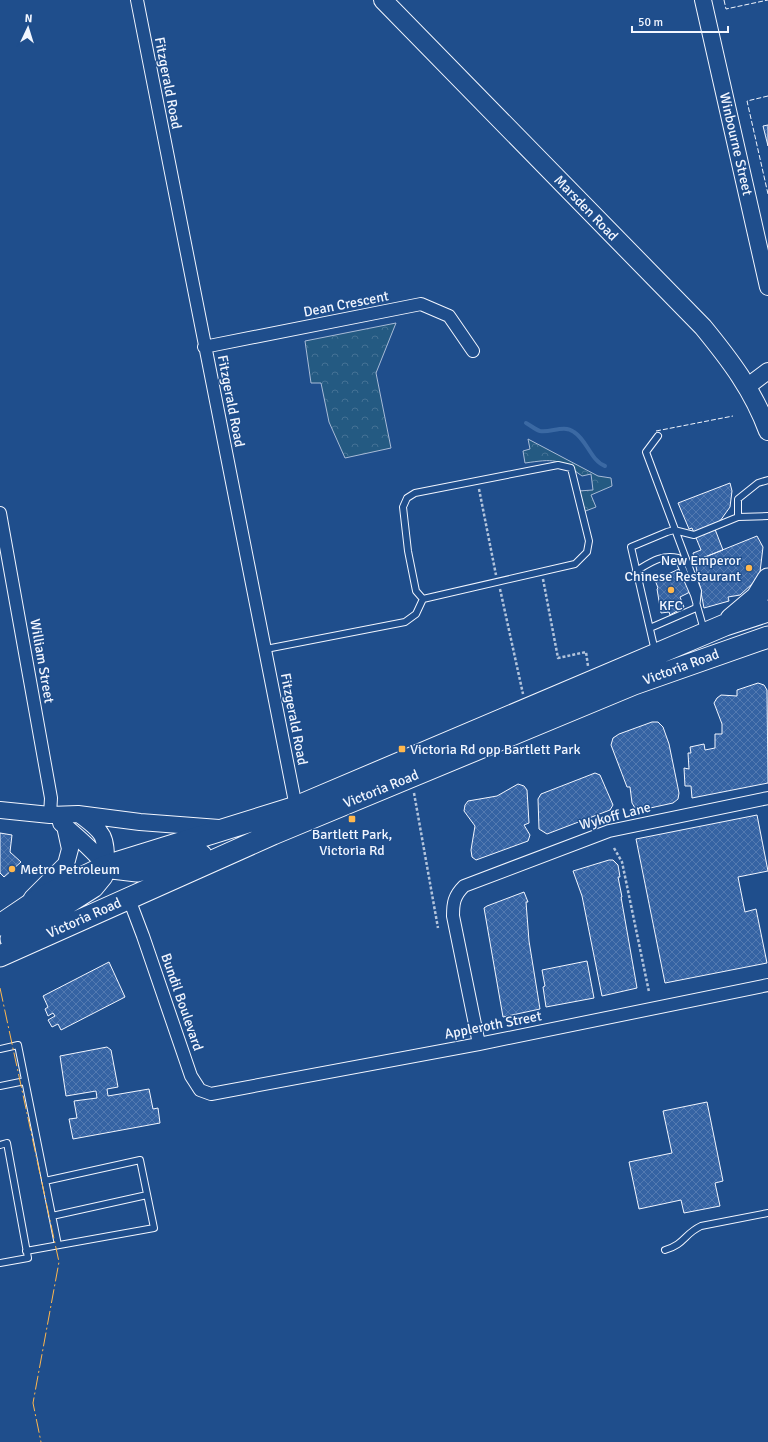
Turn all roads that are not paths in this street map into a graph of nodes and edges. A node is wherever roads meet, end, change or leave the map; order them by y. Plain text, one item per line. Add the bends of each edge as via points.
1 (137, 0) edge
2 (382, 0) edge
3 (703, 0) edge
4 (768, 287) edge
5 (204, 347) junction
6 (473, 351) dead end
7 (768, 371) edge
8 (748, 386) junction
9 (768, 431) edge
10 (658, 436) dead end
11 (768, 480) edge
12 (0, 513) edge
13 (768, 516) edge
14 (738, 517) junction
15 (674, 530) junction
16 (636, 571) junction
17 (768, 579) edge
18 (423, 599) junction
19 (696, 608) junction
20 (768, 611) edge
21 (725, 625) junction
22 (650, 628) junction
23 (705, 634) junction
24 (768, 637) edge
25 (266, 649) junction
26 (656, 655) junction
27 (768, 798) edge
28 (296, 807) junction
29 (0, 810) edge
30 (78, 814) junction
31 (50, 815) junction
32 (64, 826) junction
33 (229, 829) junction
34 (273, 834) junction
35 (106, 866) junction
36 (129, 899) junction
37 (21, 909) junction
38 (0, 925) edge
39 (0, 946) edge
40 (0, 956) edge
41 (768, 985) edge
42 (479, 1044) junction
43 (0, 1049) edge
44 (25, 1081) junction
45 (0, 1086) edge
46 (223, 1091) joint
47 (0, 1145) edge
48 (45, 1181) junction
49 (147, 1196) junction
50 (768, 1213) edge
51 (52, 1216) junction
52 (58, 1245) junction
53 (665, 1250) dead end
54 (26, 1251) junction
55 (0, 1263) edge

1 - 5 street, Fitzgerald Road
2 - 8 main road, Marsden Road via 703,327
3 - 4 street, Winbourne Street
5 - 6 street, Dean Crescent via 421,304 449,316
5 - 25 street, Fitzgerald Road
7 - 8 street
8 - 9 main road, Marsden Road
10 - 15 lane via 646,452
11 - 14 lane via 758,483 738,499
12 - 31 street, William Street via 51,798
13 - 14 lane
14 - 15 lane via 694,535
15 - 16 lane via 632,546
15 - 19 lane via 698,591
16 - 19 lane via 660,557 678,558 694,595
16 - 22 lane
17 - 21 highway via 757,597
18 - 18 lane via 416,591 408,551 403,507 407,498 415,493 558,466 571,468 589,541 588,552 575,564
18 - 25 lane via 416,614 405,622
19 - 22 lane
19 - 23 lane
20 - 21 highway, Victoria Road
21 - 23 highway, Victoria Road
22 - 26 lane
23 - 26 highway, Victoria Road
24 - 34 highway, Victoria Road via 634,684
25 - 28 street, Fitzgerald Road
26 - 28 highway, Victoria Road
27 - 42 street, Wykoff Lane via 609,831 464,886 456,894 453,905 470,1007
28 - 33 highway, Victoria Road
29 - 31 street
30 - 31 street
30 - 33 street
30 - 35 street via 95,826 104,837
31 - 32 street
32 - 35 street via 79,836
32 - 37 street via 70,848 66,864
33 - 35 highway, Victoria Road
34 - 35 highway via 182,861 137,871
34 - 36 highway, Victoria Road
35 - 37 highway, Victoria Road
35 - 39 highway via 93,887
36 - 40 highway, Victoria Road
36 - 46 street, Bundil Boulevard via 196,1085 205,1093
37 - 38 highway, Victoria Road
41 - 42 street, Appleroth Street
42 - 46 street, Appleroth Street
43 - 44 lane via 18,1045
44 - 45 lane
44 - 48 lane
47 - 54 lane via 6,1143
48 - 49 lane via 140,1160
48 - 51 lane
49 - 51 lane
49 - 52 lane via 154,1228
50 - 53 lane via 701,1226 692,1230 680,1244
51 - 52 lane
52 - 54 lane
54 - 55 lane via 28,1258

